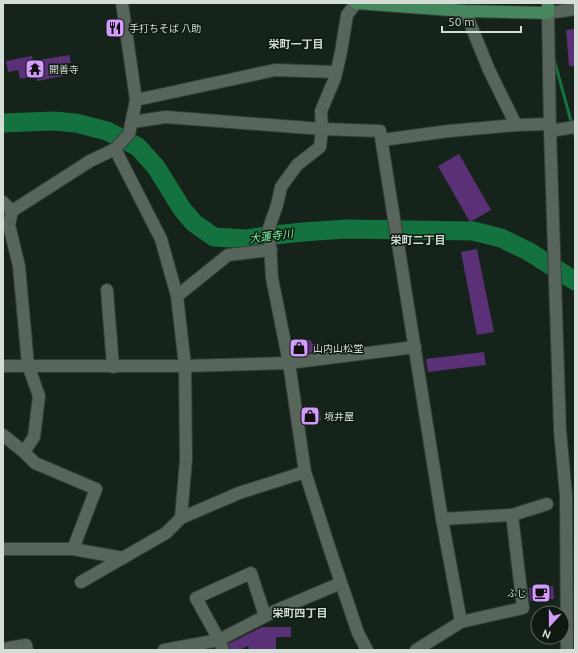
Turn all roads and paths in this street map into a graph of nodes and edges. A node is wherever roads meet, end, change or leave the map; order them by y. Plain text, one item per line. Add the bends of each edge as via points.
1 (122, 3) edge
2 (356, 3) edge
3 (522, 8) edge
4 (548, 8) edge
5 (575, 8) edge
6 (465, 11) junction
7 (336, 72) junction
8 (136, 100) junction
9 (132, 122) junction
10 (516, 125) junction
11 (549, 127) junction
12 (575, 127) edge
13 (322, 129) junction
14 (381, 136) junction
15 (115, 150) junction
16 (3, 202) edge
17 (12, 211) junction
18 (6, 228) edge
19 (270, 250) junction
20 (107, 290) dead end
21 (176, 296) junction
22 (415, 347) junction
23 (289, 363) junction
24 (3, 366) edge
25 (28, 366) junction
26 (185, 366) junction
27 (113, 367) junction
28 (3, 434) edge
29 (24, 452) junction
30 (305, 472) junction
31 (547, 504) dead end
32 (512, 515) junction
33 (181, 518) junction
34 (442, 519) junction
35 (3, 549) edge
36 (73, 549) junction
37 (123, 558) junction
38 (81, 582) dead end
39 (341, 583) junction
40 (265, 616) junction
41 (461, 622) junction
42 (221, 645) edge
43 (3, 649) edge
44 (27, 650) edge
45 (164, 650) edge
46 (367, 650) edge
47 (416, 650) edge
48 (567, 650) edge

1 - 8 street
2 - 6 main road
2 - 7 street via 347,15
3 - 4 main road
3 - 6 main road
4 - 5 street
4 - 11 street
6 - 10 street via 489,70
7 - 8 street via 275,70
7 - 13 street via 321,111
8 - 9 street
9 - 13 street via 166,117
9 - 15 street via 129,134
10 - 11 street
10 - 14 street
11 - 12 street
11 - 48 street via 560,430 566,496
13 - 14 street
13 - 19 street via 320,147 297,165 281,187 269,228
14 - 22 street
15 - 17 street via 90,161
15 - 21 street via 161,239
16 - 17 street
17 - 18 street
18 - 25 street via 19,266
19 - 21 street via 228,255
19 - 23 street via 272,278
20 - 27 street
21 - 26 street
22 - 23 street
22 - 34 street
23 - 26 street
23 - 30 street
24 - 25 street
25 - 27 street
25 - 29 street via 39,396 34,437
26 - 27 street
26 - 33 street via 186,460
28 - 29 street
29 - 36 street via 35,463 96,489
30 - 33 street via 239,493
30 - 39 street
31 - 32 street
32 - 34 street
32 - 41 street via 523,608
33 - 37 street via 166,533
34 - 41 street
35 - 36 street
36 - 37 street
37 - 38 street
39 - 40 street
39 - 46 street via 358,633
40 - 42 street
40 - 42 street via 251,574 196,598
41 - 47 street
42 - 45 street
43 - 44 street via 26,645

